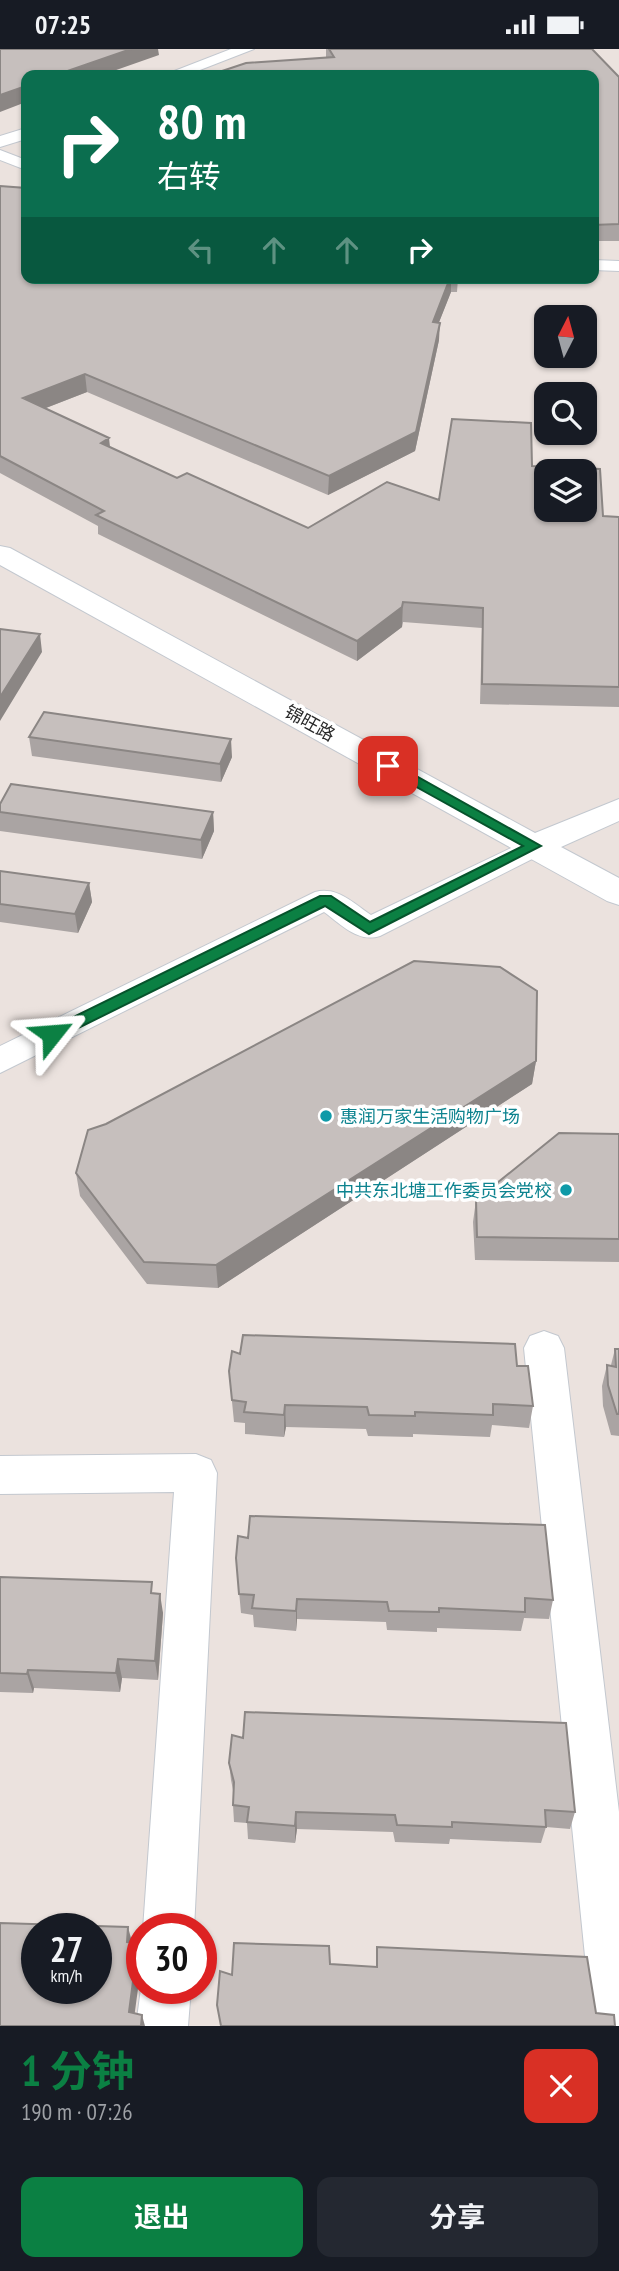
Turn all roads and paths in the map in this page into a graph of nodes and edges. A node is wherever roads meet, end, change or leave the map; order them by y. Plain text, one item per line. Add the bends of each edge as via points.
1 (246, 49) edge
2 (264, 49) edge
3 (186, 70) edge
4 (204, 70) edge
5 (21, 128) edge
6 (0, 135) edge
7 (21, 135) edge
8 (0, 142) edge
9 (0, 155) edge
10 (21, 163) edge
11 (599, 265) edge
12 (619, 266) edge
13 (0, 554) edge
14 (619, 809) edge
15 (534, 846) junction
16 (619, 893) edge
17 (4, 1053) edge
18 (544, 1348) dead end
19 (0, 1475) edge
20 (169, 1913) edge
21 (164, 2004) edge
22 (162, 2026) edge
23 (618, 2026) edge

1 - 3 street
2 - 4 street
5 - 6 street
7 - 8 street
9 - 10 street
11 - 12 street
13 - 15 street, 锦旺路
14 - 15 street
15 - 16 street, 锦旺路
15 - 17 street via 369,929 326,899
18 - 23 street
19 - 20 street via 196,1473
21 - 22 street

